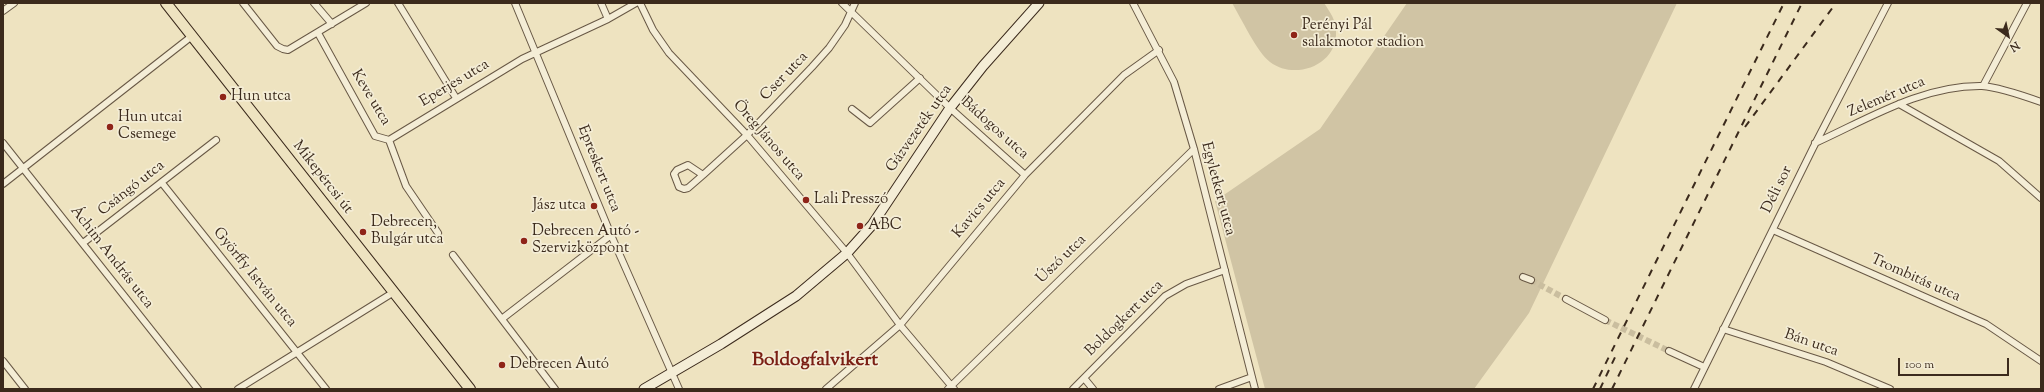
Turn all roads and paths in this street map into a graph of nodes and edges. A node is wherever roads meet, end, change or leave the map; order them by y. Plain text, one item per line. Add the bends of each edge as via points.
1 (14, 3) edge
2 (166, 3) edge
3 (243, 3) edge
4 (314, 3) edge
5 (366, 3) edge
6 (398, 3) edge
7 (515, 3) edge
8 (601, 3) edge
9 (636, 3) edge
10 (640, 3) edge
11 (842, 3) edge
12 (855, 3) edge
13 (1039, 3) edge
14 (1133, 3) edge
15 (1888, 3) edge
16 (2027, 3) edge
17 (357, 5) edge
18 (3, 11) edge
19 (852, 12) junction
20 (608, 19) junction
21 (332, 24) junction
22 (318, 33) junction
23 (192, 36) junction
24 (1159, 50) junction
25 (536, 53) junction
26 (920, 78) junction
27 (1983, 86) junction
28 (456, 98) junction
29 (2041, 102) edge
30 (1899, 104) junction
31 (950, 108) junction
32 (852, 109) dead end
33 (747, 135) junction
34 (216, 140) dead end
35 (389, 140) junction
36 (3, 143) edge
37 (1816, 144) junction
38 (1194, 149) junction
39 (22, 168) junction
40 (703, 175) junction
41 (1025, 175) junction
42 (162, 183) junction
43 (3, 184) edge
44 (2041, 198) edge
45 (1773, 230) junction
46 (438, 233) dead end
47 (611, 235) junction
48 (83, 243) junction
49 (847, 253) junction
50 (453, 255) dead end
51 (1225, 270) junction
52 (1523, 277) dead end
53 (1531, 280) tunnel mouth
54 (394, 292) junction
55 (1566, 299) tunnel mouth
56 (503, 318) junction
57 (1605, 320) tunnel mouth
58 (900, 325) junction
59 (1723, 329) junction
60 (296, 351) junction
61 (1669, 351) tunnel mouth
62 (3, 361) edge
63 (2041, 361) edge
64 (1704, 366) junction
65 (672, 372) junction
66 (1252, 377) junction
67 (1084, 378) junction
68 (195, 388) edge
69 (951, 388) edge
70 (25, 389) edge
71 (238, 389) edge
72 (326, 389) edge
73 (470, 389) edge
74 (555, 389) edge
75 (644, 389) edge
76 (679, 389) edge
77 (826, 389) edge
78 (1073, 389) edge
79 (1093, 389) edge
80 (1219, 389) edge
81 (1255, 389) edge
82 (1694, 389) edge
83 (1890, 389) edge

1 - 18 street
2 - 23 main road, Mikepércsi út
3 - 22 street via 277,46 288,50
4 - 21 street
5 - 17 street
6 - 28 street
7 - 25 street, Epreskert utca
8 - 20 street
9 - 20 street, Eperjes utca
10 - 33 street, Öreg János utca via 653,30 669,53
11 - 19 street, Bádogos utca
12 - 19 street, Cser utca
13 - 31 street, Gázvezeték utca
14 - 24 street, Egyletkert utca
15 - 37 street, Déli sor
16 - 27 street
17 - 21 street
19 - 26 street, Bádogos utca
19 - 33 street, Cser utca via 825,53
20 - 25 street, Eperjes utca
21 - 22 street
22 - 35 street, Keve utca via 375,136
23 - 39 street
23 - 54 main road, Mikepércsi út
24 - 38 street, Egyletkert utca via 1174,82
24 - 41 street, Kavics utca via 1124,75
25 - 28 street, Eperjes utca via 522,58
25 - 47 street, Epreskert utca
26 - 31 street, Bádogos utca
26 - 32 street via 870,123
27 - 29 street, Zelemér utca
27 - 30 street, Zelemér utca via 1936,91
28 - 35 street, Eperjes utca
30 - 37 street, Zelemér utca
30 - 44 street via 1999,162
31 - 41 street, Bádogos utca
31 - 49 street, Gázvezeték utca via 872,225
33 - 40 street, Cser utca
33 - 49 street, Öreg János utca
34 - 42 street, Csángó utca
35 - 46 street, Keve utca via 406,186
36 - 39 street, Áchim András utca
37 - 45 street, Déli sor
38 - 51 street, Egyletkert utca
38 - 69 street, Úszó utca
39 - 43 street
39 - 48 street, Áchim András utca
40 - 40 street, Cser utca via 684,189 676,184 674,174 688,165
41 - 58 street, Kavics utca
42 - 48 street, Csángó utca
42 - 60 street, Györffy István utca
45 - 59 street, Déli sor
45 - 63 street, Trombitás utca via 1986,324
47 - 56 street
47 - 65 street, Epreskert utca
48 - 68 street, Áchim András utca
49 - 58 street, Öreg János utca
49 - 65 street, Gázvezeték utca via 796,296
50 - 56 street
51 - 66 street, Egyletkert utca
51 - 67 street, Boldogkert utca via 1176,288 1165,296
52 - 53 street
54 - 60 street
54 - 73 main road, Mikepércsi út
55 - 57 street
56 - 74 street
58 - 69 street, Öreg János utca
58 - 77 street, Kavics utca
59 - 64 street, Déli sor
59 - 83 street, Bán utca via 1826,362
60 - 71 street
60 - 72 street, Györffy István utca
61 - 64 street
62 - 70 street
64 - 82 street, Déli sor
65 - 75 street, Gázvezeték utca
65 - 76 street, Epreskert utca
66 - 80 street
66 - 81 street, Egyletkert utca
67 - 78 street, Boldogkert utca
67 - 79 street

